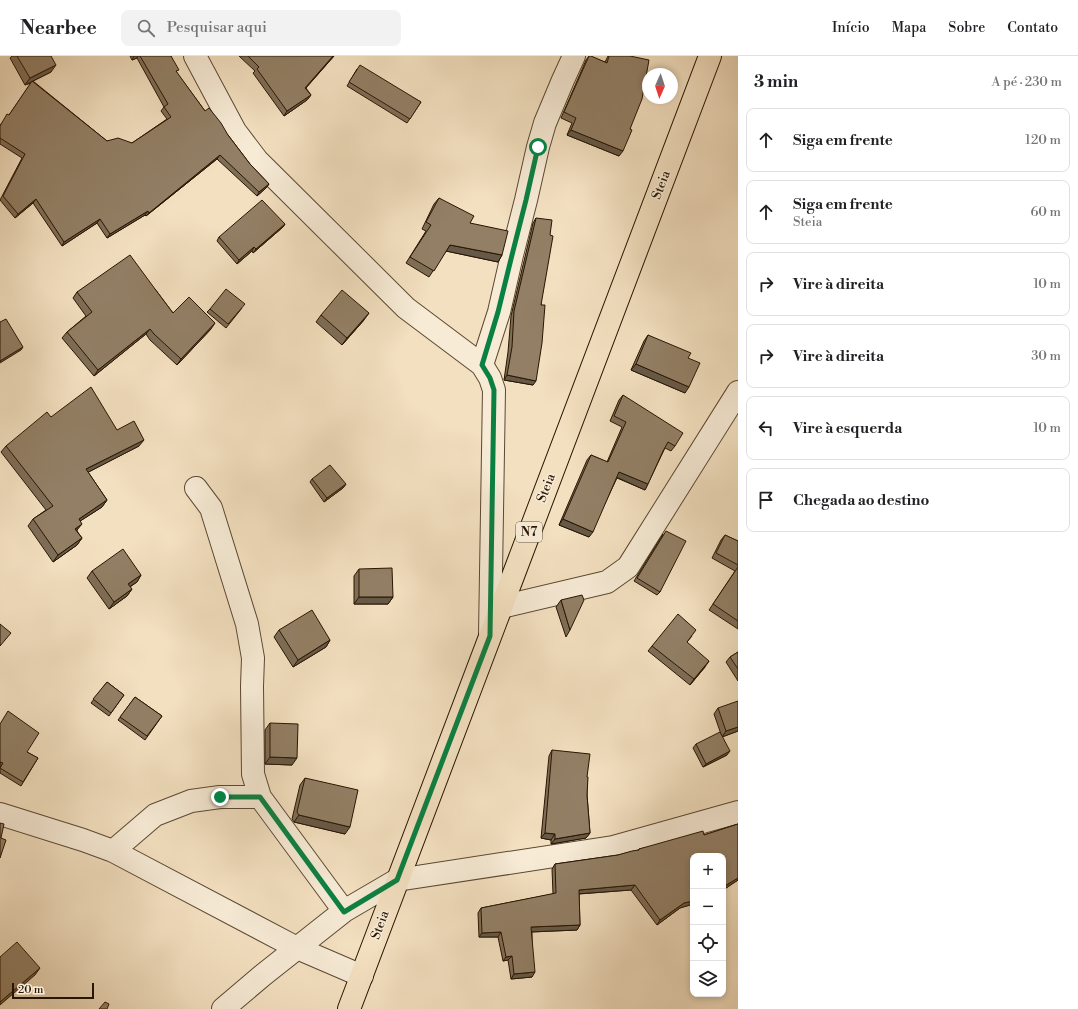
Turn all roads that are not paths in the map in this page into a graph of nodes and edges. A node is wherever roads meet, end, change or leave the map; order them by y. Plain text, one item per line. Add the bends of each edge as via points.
1 (195, 56) edge
2 (574, 56) edge
3 (710, 56) edge
4 (482, 365) junction
5 (738, 392) edge
6 (196, 488) dead end
7 (500, 607) junction
8 (490, 636) junction
9 (260, 797) junction
10 (738, 812) edge
11 (0, 814) edge
12 (113, 852) junction
13 (397, 880) junction
14 (344, 912) junction
15 (297, 948) junction
16 (362, 976) junction
17 (223, 1009) edge
18 (349, 1009) edge

1 - 4 street via 235,131 257,160 406,308
2 - 4 street via 548,116 538,147 498,312
3 - 7 main road, Steia / N7
4 - 8 street via 494,390
5 - 7 street via 628,567 607,582
6 - 9 street via 211,508 246,624 253,658 253,774
7 - 8 main road, Steia / N7
8 - 13 main road, Steia / N7
9 - 12 street via 220,797 191,801 155,815
9 - 14 street
10 - 13 street via 613,847
11 - 12 street
12 - 15 street
13 - 14 street
13 - 16 main road, Steia / N7
14 - 15 street
15 - 16 street
15 - 17 street
16 - 18 main road, Steia / N7

